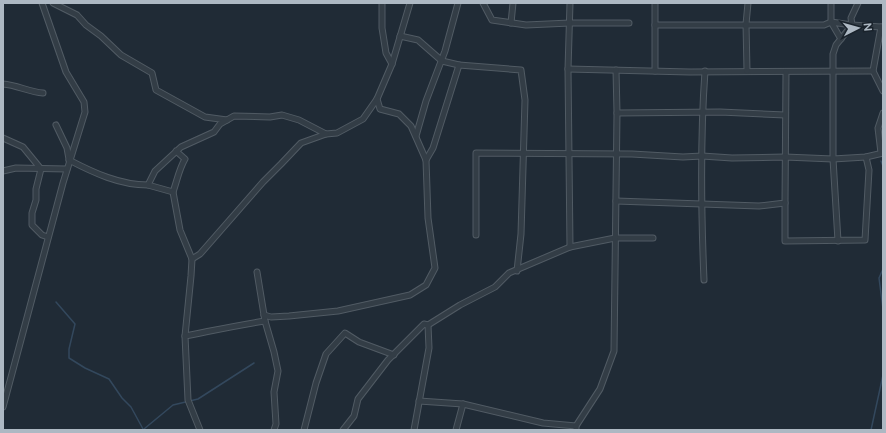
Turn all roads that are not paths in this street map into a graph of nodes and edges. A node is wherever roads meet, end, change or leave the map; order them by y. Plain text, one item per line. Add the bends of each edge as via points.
1 (42, 3) edge
2 (53, 3) edge
3 (382, 3) edge
4 (410, 3) edge
5 (458, 3) edge
6 (483, 3) edge
7 (513, 3) edge
8 (570, 3) edge
9 (655, 3) edge
10 (748, 3) edge
11 (831, 3) edge
12 (858, 3) edge
13 (830, 22) junction
14 (512, 23) junction
15 (570, 23) junction
16 (629, 23) dead end
17 (746, 24) junction
18 (654, 25) junction
19 (852, 25) junction
20 (882, 27) edge
21 (400, 36) junction
22 (841, 39) junction
23 (442, 61) junction
24 (392, 64) junction
25 (459, 65) junction
26 (568, 69) junction
27 (616, 70) junction
28 (655, 71) junction
29 (705, 71) junction
30 (746, 71) junction
31 (874, 71) junction
32 (786, 72) junction
33 (832, 72) junction
34 (3, 84) edge
35 (883, 90) edge
36 (43, 93) dead end
37 (377, 99) junction
38 (702, 112) junction
39 (617, 113) junction
40 (883, 113) edge
41 (785, 115) junction
42 (228, 120) junction
43 (56, 125) dead end
44 (326, 134) junction
45 (416, 136) junction
46 (3, 138) edge
47 (176, 151) junction
48 (882, 153) edge
49 (523, 154) junction
50 (568, 154) junction
51 (616, 154) junction
52 (702, 156) junction
53 (785, 157) junction
54 (866, 157) junction
55 (833, 158) junction
56 (69, 160) junction
57 (426, 160) junction
58 (42, 169) junction
59 (67, 169) junction
60 (3, 171) edge
61 (148, 185) junction
62 (172, 192) junction
63 (616, 201) junction
64 (701, 203) junction
65 (785, 203) junction
66 (476, 234) dead end
67 (48, 237) junction
68 (615, 238) junction
69 (654, 238) dead end
70 (838, 241) junction
71 (570, 247) junction
72 (192, 259) junction
73 (517, 271) junction
74 (257, 272) dead end
75 (704, 280) dead end
76 (264, 318) junction
77 (428, 325) junction
78 (184, 336) junction
79 (394, 355) junction
80 (419, 401) junction
81 (463, 404) junction
82 (3, 407) edge
83 (576, 428) edge
84 (200, 430) edge
85 (274, 430) edge
86 (304, 430) edge
87 (343, 430) edge
88 (414, 430) edge
89 (456, 430) edge

1 - 56 street via 66,72 84,102 85,112
2 - 42 street via 77,14 121,55 152,73 156,90 205,117
3 - 24 street via 386,53
4 - 21 street
5 - 23 street
6 - 14 street via 492,20
7 - 14 street
8 - 15 street
9 - 18 street
10 - 17 street
11 - 13 street
12 - 19 street via 851,18
13 - 17 street via 812,26
13 - 19 street
13 - 22 street
14 - 15 street
15 - 16 street
15 - 26 street
17 - 18 street
17 - 30 street
18 - 28 street
19 - 20 street
19 - 22 street
20 - 31 street
21 - 23 street via 418,40
21 - 24 street
22 - 33 street via 833,54
23 - 25 street
23 - 45 street via 426,101
24 - 37 street
25 - 49 street via 521,70 525,100
25 - 57 street via 433,148
26 - 27 street
26 - 50 street
27 - 28 street
27 - 39 street
28 - 29 street
29 - 30 street
29 - 38 street
30 - 32 street
31 - 33 street
31 - 35 street
32 - 33 street
32 - 41 street
33 - 55 street
34 - 36 street
37 - 44 street via 363,119 337,133
37 - 45 street via 380,109 398,114 411,126
38 - 39 street
38 - 41 street
38 - 52 street
39 - 51 street
40 - 48 street via 878,128
41 - 53 street
42 - 44 street via 234,116 282,115 299,120
42 - 47 street via 220,124 214,132
43 - 56 street via 67,148
44 - 72 street via 301,143 200,254
45 - 57 street
46 - 58 street via 23,147
47 - 61 street via 155,171
47 - 62 street via 185,159
48 - 54 street
49 - 50 street
49 - 66 street via 476,153
49 - 73 street via 522,234
50 - 51 street
50 - 71 street
51 - 52 street
51 - 63 street
52 - 53 street
52 - 64 street
53 - 55 street
53 - 65 street
54 - 55 street
54 - 70 street via 869,170 865,240
55 - 70 street
56 - 59 street
56 - 61 street via 110,178 134,185
57 - 76 street via 428,218 435,268 426,285 410,294 338,311
58 - 59 street
58 - 60 street via 16,168
58 - 67 street via 36,190 32,225
59 - 67 street
61 - 62 street
62 - 72 street via 180,230
63 - 64 street
63 - 68 street
64 - 65 street via 759,206
64 - 75 street
65 - 70 street via 785,241
67 - 82 street
68 - 69 street
68 - 71 street
68 - 83 street via 614,351 600,389
71 - 73 street
72 - 78 street
73 - 77 street via 509,274 495,287
74 - 76 street
76 - 78 street
76 - 85 street via 278,371 274,392
77 - 79 street via 424,324
77 - 80 street via 428,348
78 - 84 street via 188,400
79 - 86 street via 360,342 345,332 326,354
79 - 87 street via 358,399 354,416
80 - 81 street
80 - 88 street
81 - 83 street
81 - 89 street

